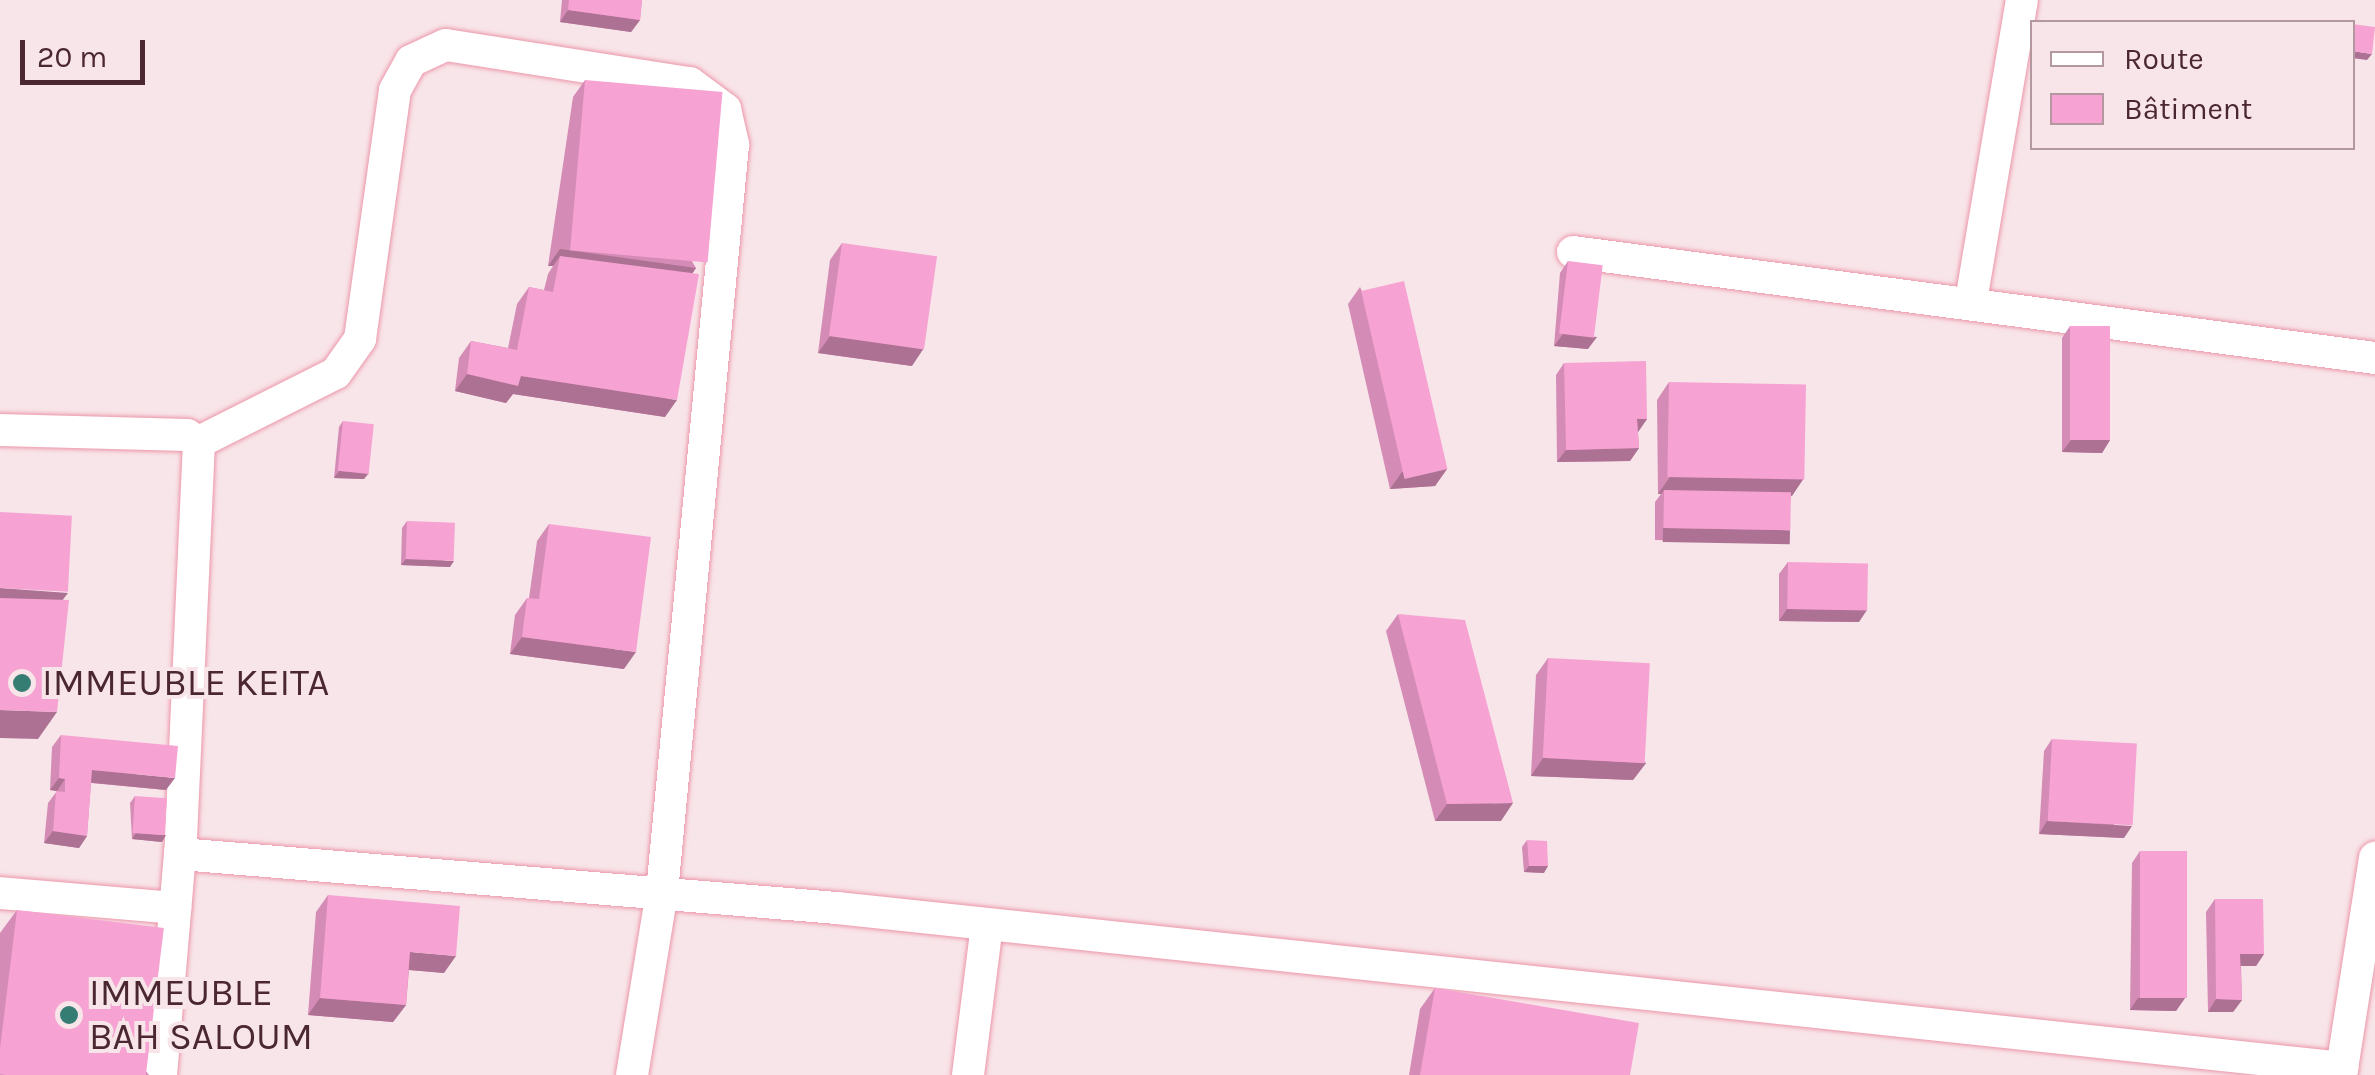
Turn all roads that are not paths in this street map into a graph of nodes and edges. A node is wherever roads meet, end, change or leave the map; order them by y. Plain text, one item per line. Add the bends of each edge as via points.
1 (2022, 0) edge
2 (1573, 252) dead end
3 (1971, 301) junction
4 (2375, 358) edge
5 (0, 430) edge
6 (199, 442) junction
7 (180, 854) junction
8 (2375, 858) edge
9 (662, 892) junction
10 (0, 893) edge
11 (175, 908) junction
12 (987, 924) junction
13 (2342, 1071) edge
14 (161, 1075) edge
15 (632, 1075) edge
16 (968, 1075) edge

1 - 3 street
2 - 3 street
3 - 4 street
5 - 6 street via 188,435
6 - 7 street
6 - 9 street via 336,373 360,339 395,90 411,60 446,44 690,84 724,109 733,145
7 - 9 street
7 - 11 street
8 - 13 street
9 - 12 street
9 - 15 street
10 - 11 street
11 - 14 street
12 - 13 street
12 - 16 street

